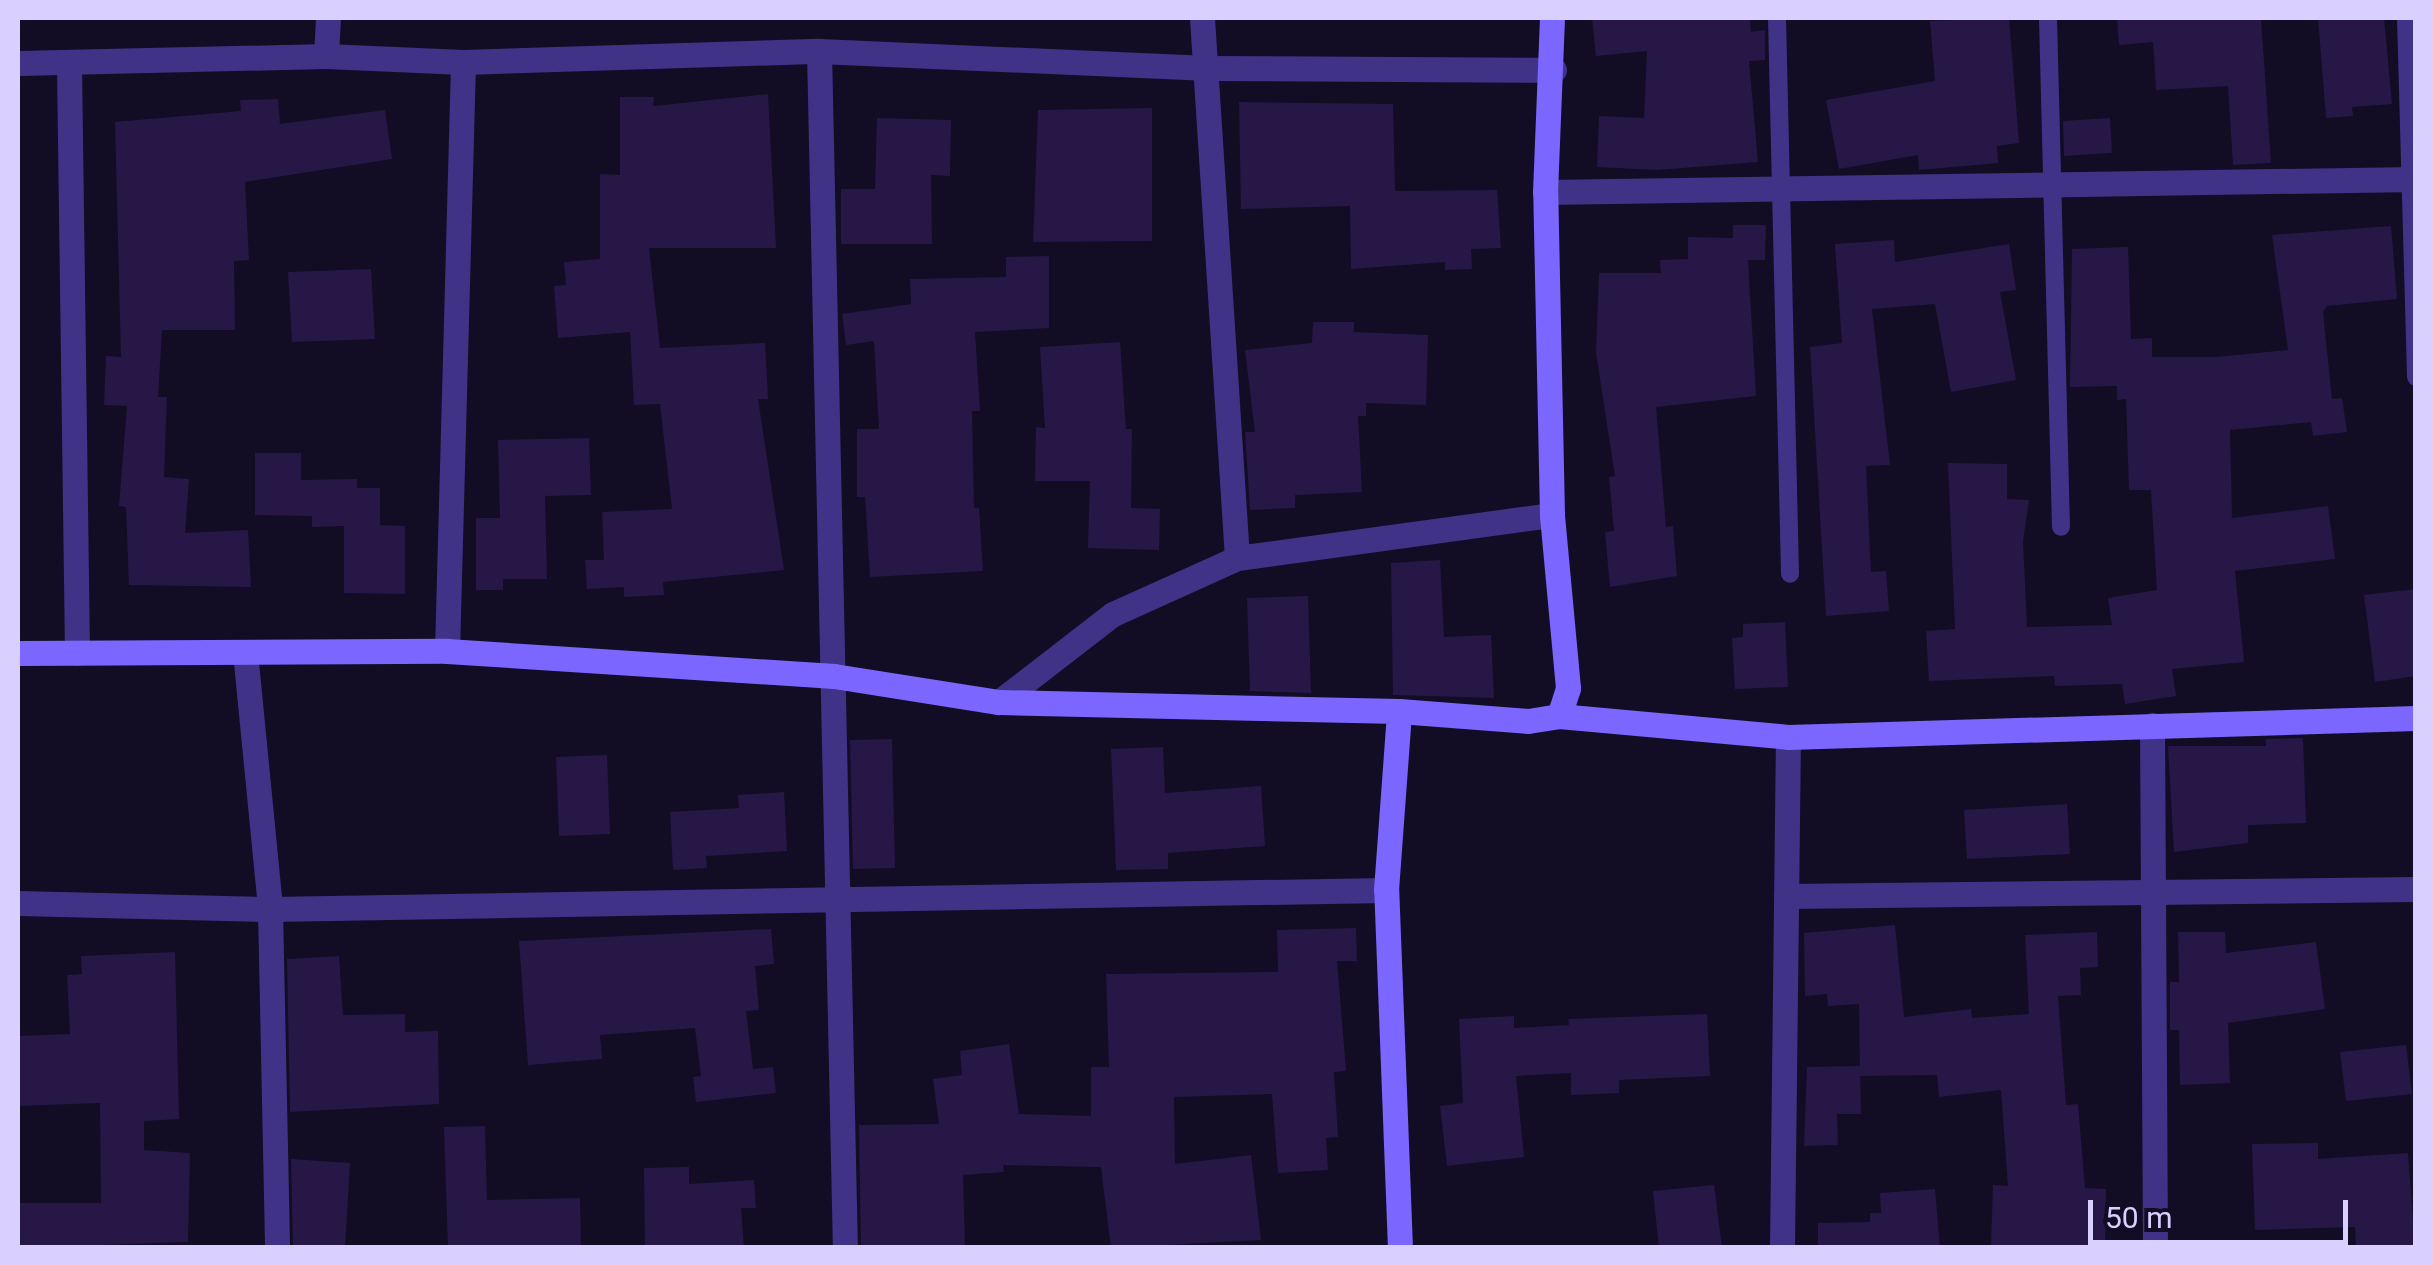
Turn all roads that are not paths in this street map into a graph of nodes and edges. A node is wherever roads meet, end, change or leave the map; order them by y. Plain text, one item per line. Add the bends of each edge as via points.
1 (328, 18) edge
2 (1202, 18) edge
3 (1552, 18) edge
4 (1777, 18) edge
5 (2048, 18) edge
6 (2406, 18) edge
7 (819, 50) junction
8 (326, 56) junction
9 (462, 62) junction
10 (18, 63) edge
11 (69, 65) junction
12 (1203, 68) junction
13 (1554, 70) junction
14 (2413, 179) edge
15 (2052, 184) junction
16 (1781, 188) junction
17 (1545, 192) junction
18 (2416, 377) edge
19 (1552, 516) junction
20 (2062, 527) dead end
21 (1236, 558) junction
22 (1790, 574) dead end
23 (447, 651) junction
24 (245, 652) junction
25 (18, 653) edge
26 (77, 654) junction
27 (834, 676) junction
28 (1000, 702) junction
29 (1399, 711) junction
30 (1560, 716) junction
31 (2416, 718) edge
32 (2152, 725) junction
33 (1788, 737) junction
34 (2416, 888) edge
35 (1386, 890) junction
36 (2156, 892) junction
37 (1786, 896) junction
38 (836, 898) junction
39 (18, 903) edge
40 (270, 909) junction
41 (278, 1248) edge
42 (845, 1248) edge
43 (1400, 1248) edge
44 (1782, 1248) edge
45 (2155, 1248) edge

1 - 8 street
2 - 12 street
3 - 13 street
4 - 16 lane
5 - 15 lane
6 - 14 lane
7 - 9 street
7 - 12 street
7 - 27 street
8 - 9 street
8 - 11 street
9 - 23 street
10 - 11 street
11 - 26 street
12 - 13 street
12 - 21 street
13 - 17 street
14 - 15 street
14 - 18 lane
15 - 16 street
15 - 20 lane
16 - 17 street
16 - 22 lane
17 - 19 street
19 - 21 street
19 - 30 street via 1568,688
21 - 28 street via 1112,614
23 - 24 street
23 - 27 street
24 - 26 street
24 - 40 street
25 - 26 street
27 - 28 street
27 - 38 street
28 - 29 street
29 - 30 street via 1528,722
29 - 35 street
30 - 33 street
31 - 32 street
32 - 33 street
32 - 36 street
33 - 37 street
34 - 36 street
35 - 38 street
35 - 43 street
36 - 37 street
36 - 45 street
37 - 44 street
38 - 40 street
38 - 42 street
39 - 40 street
40 - 41 street

